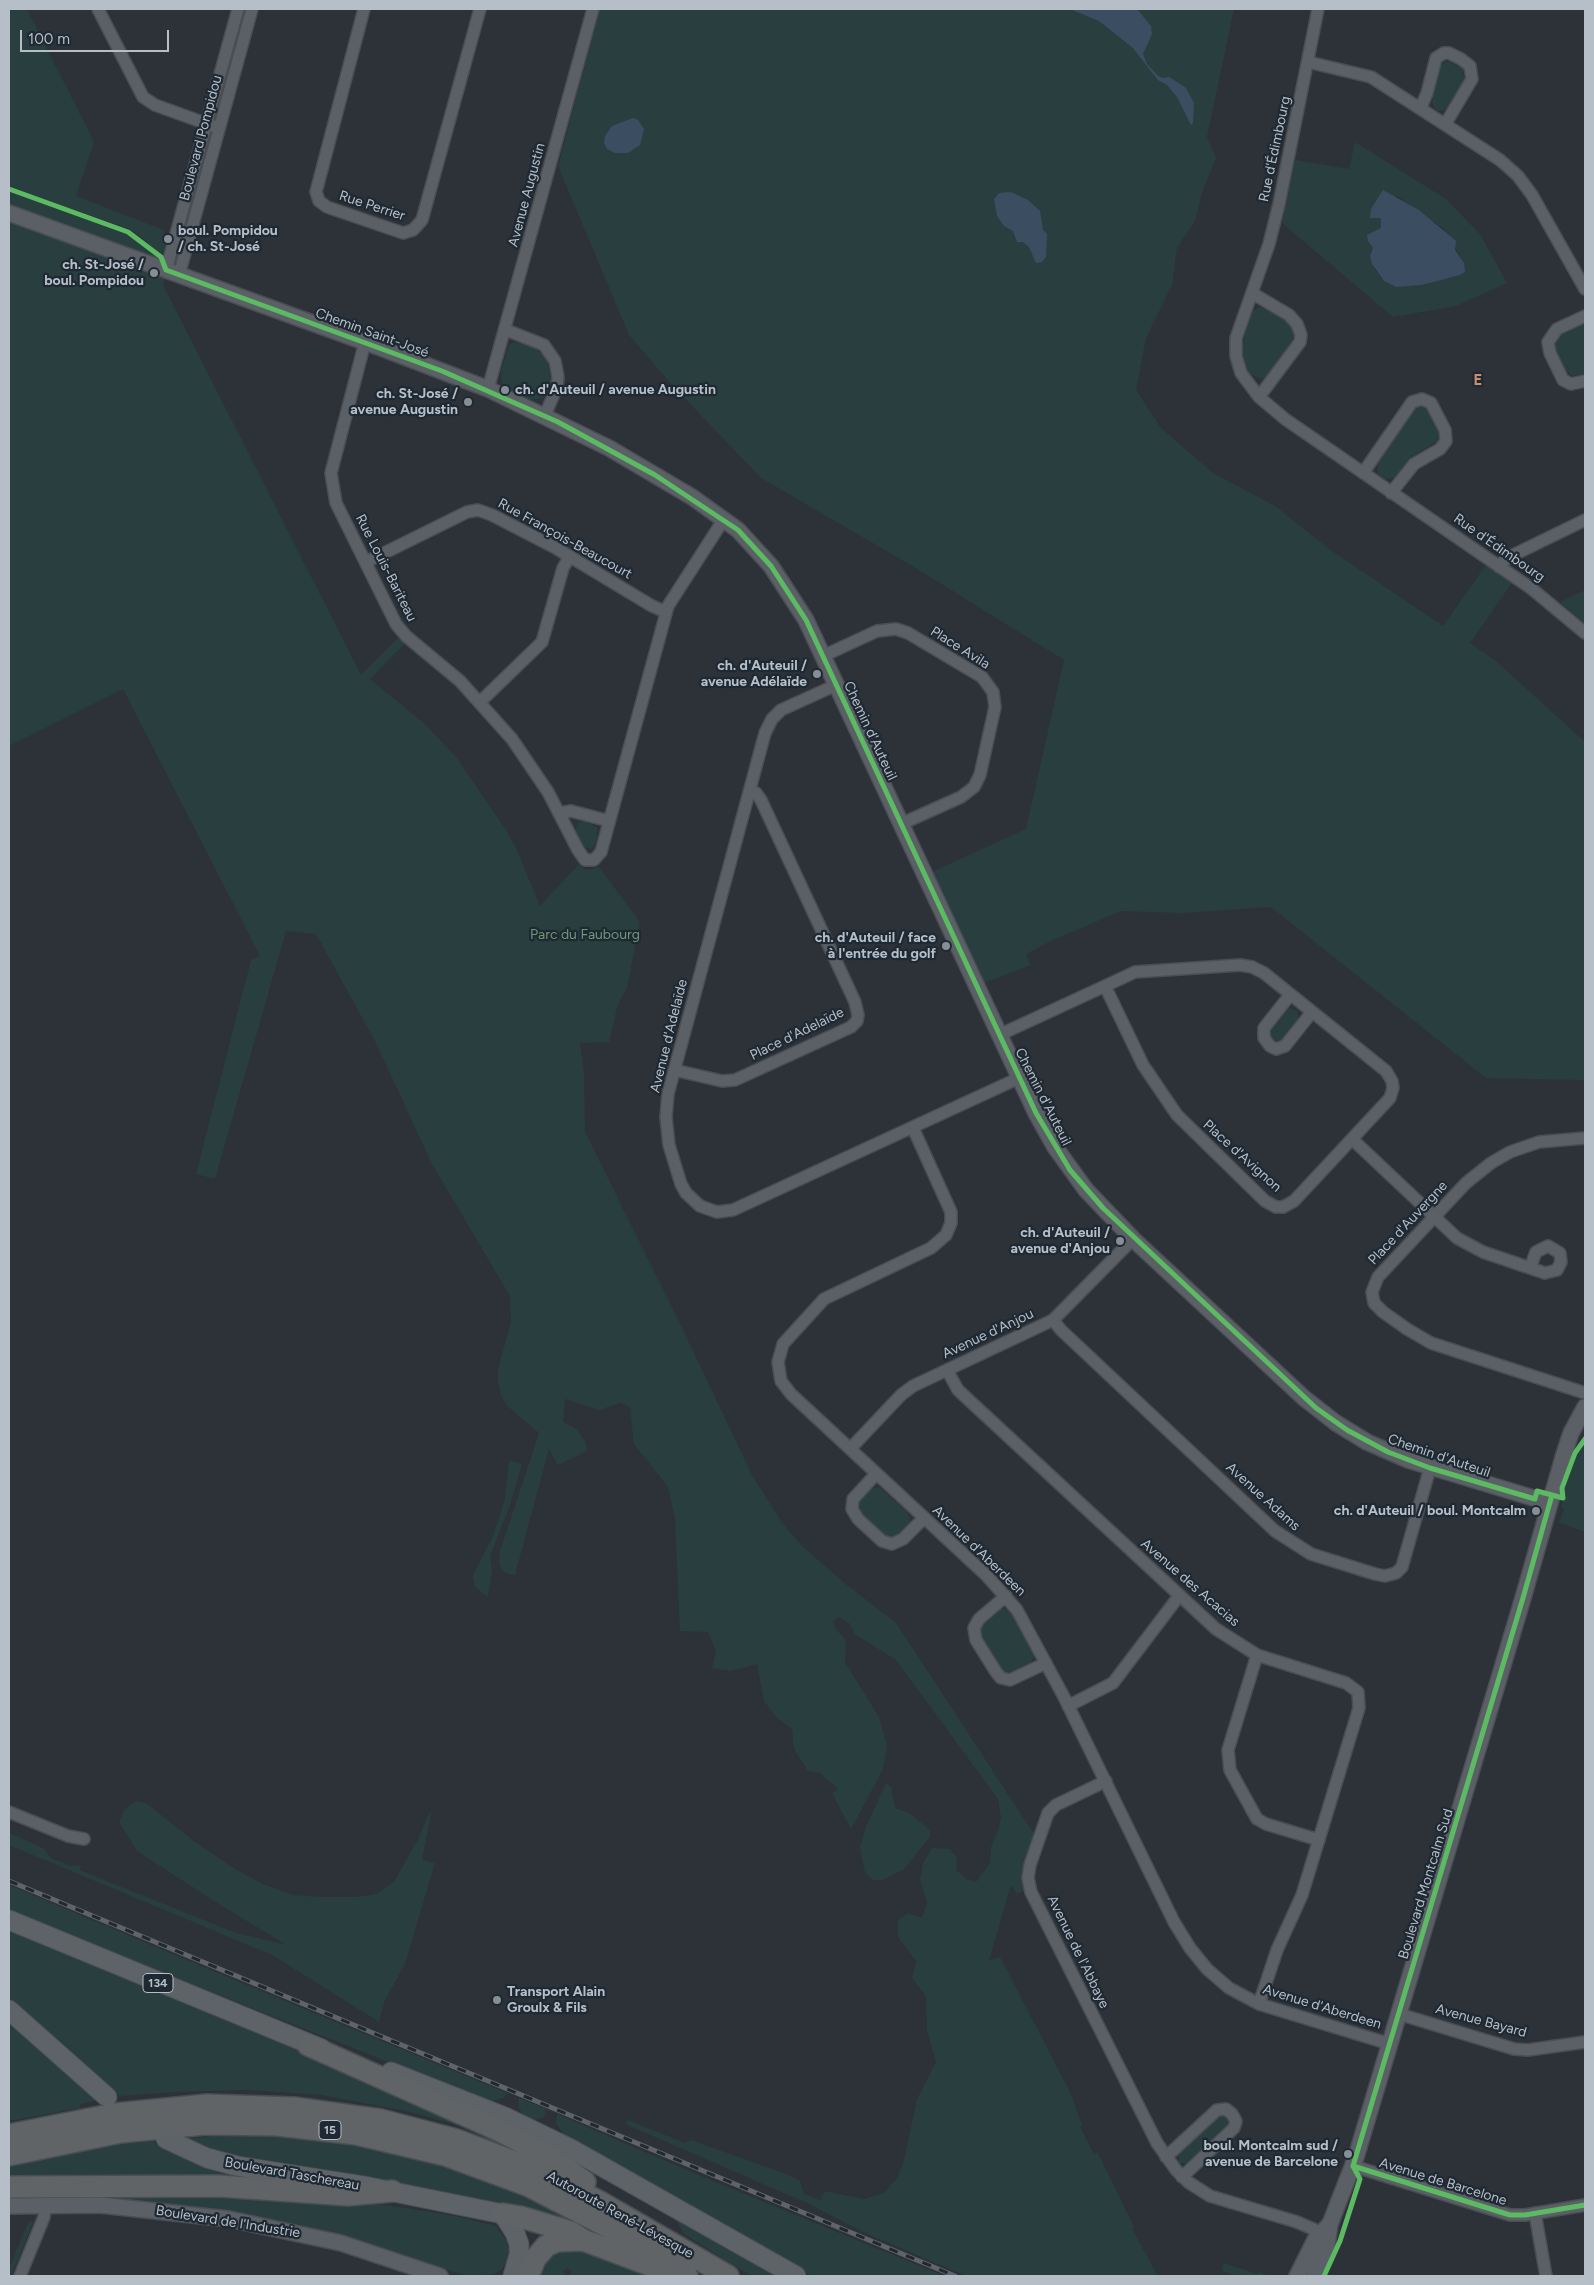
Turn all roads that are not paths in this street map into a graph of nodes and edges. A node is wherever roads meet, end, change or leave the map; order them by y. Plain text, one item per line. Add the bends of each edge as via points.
1 (98, 9) edge
2 (238, 9) edge
3 (252, 9) edge
4 (364, 9) edge
5 (480, 9) edge
6 (593, 9) edge
7 (1318, 9) edge
8 (1308, 62) junction
9 (1421, 108) junction
10 (1446, 123) junction
11 (206, 124) junction
12 (220, 128) junction
13 (9, 213) edge
14 (173, 272) junction
15 (1585, 289) edge
16 (1252, 293) junction
17 (1585, 316) edge
18 (506, 330) junction
19 (365, 342) junction
20 (1585, 381) edge
21 (488, 390) junction
22 (1259, 397) junction
23 (545, 415) junction
24 (1363, 473) junction
25 (1391, 493) junction
26 (724, 519) junction
27 (1585, 520) edge
28 (570, 556) junction
29 (366, 562) junction
30 (1499, 567) junction
31 (666, 612) junction
32 (1585, 633) edge
33 (823, 656) junction
34 (836, 685) junction
35 (480, 702) junction
36 (750, 790) junction
37 (560, 813) junction
38 (609, 821) junction
39 (901, 824) junction
40 (1105, 986) junction
41 (1290, 995) junction
42 (1312, 1012) junction
43 (999, 1035) junction
44 (674, 1070) junction
45 (1019, 1078) junction
46 (913, 1128) junction
47 (1585, 1138) edge
48 (1352, 1139) junction
49 (1434, 1217) junction
50 (1133, 1239) junction
51 (1530, 1268) dead end
52 (1053, 1320) junction
53 (947, 1370) junction
54 (1585, 1393) edge
55 (1585, 1407) edge
56 (850, 1449) junction
57 (1430, 1468) junction
58 (876, 1474) junction
59 (1550, 1504) junction
60 (924, 1518) junction
61 (1006, 1596) junction
62 (1178, 1596) junction
63 (1257, 1655) junction
64 (1046, 1663) junction
65 (1068, 1706) junction
66 (1106, 1781) junction
67 (9, 1812) edge
68 (84, 1839) dead end
69 (1319, 1840) junction
70 (9, 1920) edge
71 (1259, 2004) junction
72 (9, 2010) edge
73 (1399, 2014) junction
74 (1585, 2042) edge
75 (1390, 2044) junction
76 (308, 2045) junction
77 (107, 2097) dead end
78 (9, 2135) edge
79 (166, 2139) dead end
80 (9, 2155) edge
81 (1166, 2157) junction
82 (1353, 2166) junction
83 (1182, 2177) junction
84 (9, 2187) edge
85 (392, 2192) junction
86 (45, 2205) junction
87 (1585, 2205) edge
88 (9, 2206) edge
89 (1535, 2213) junction
90 (503, 2214) junction
91 (645, 2228) junction
92 (1327, 2231) junction
93 (583, 2240) junction
94 (20, 2276) edge
95 (440, 2276) edge
96 (516, 2276) edge
97 (680, 2276) edge
98 (687, 2276) edge
99 (728, 2276) edge
100 (796, 2276) edge
101 (1297, 2276) edge
102 (1314, 2276) edge
103 (1546, 2276) edge

1 - 11 street via 143,97 155,105
2 - 11 street, Boulevard Pompidou
3 - 12 street, Boulevard Pompidou
4 - 5 street, Rue Perrier via 316,192 326,207 403,233 413,230 422,220
6 - 18 street, Avenue Augustin
7 - 8 street, Rue d'Édimbourg
8 - 9 street via 1371,77
8 - 16 street, Rue d'Édimbourg via 1280,204
9 - 10 street
9 - 10 street via 1436,58 1444,53 1461,59 1470,66 1472,79
10 - 15 street via 1518,176 1546,218
11 - 12 street
11 - 14 street, Boulevard Pompidou
12 - 14 street, Boulevard Pompidou
13 - 14 street, Chemin Saint-José
14 - 19 street, Chemin Saint-José
16 - 22 street, Rue d'Édimbourg via 1238,331 1236,356 1241,373
16 - 22 street via 1289,315 1297,324 1300,335 1300,342
17 - 20 street via 1557,329 1548,342 1563,380 1571,384
18 - 21 street, Avenue Augustin
18 - 23 street via 544,345 555,360 557,387
19 - 21 street, Chemin Saint-José
19 - 29 street, Rue Louis-Bariteau via 331,473 336,503
21 - 23 street, Chemin Saint-José
22 - 24 street, Rue d'Édimbourg
23 - 26 street, Chemin Saint-José via 640,466
24 - 25 street, Rue d'Édimbourg
24 - 25 street via 1412,402 1422,399 1431,403 1445,430 1446,441 1414,464
25 - 30 street, Rue d'Édimbourg
26 - 31 street, Rue Louis-Bariteau
26 - 33 street, Chemin d'Auteuil via 744,535 771,566 806,620
27 - 30 street via 1507,558
28 - 29 street, Rue François-Beaucourt via 478,510 467,512
28 - 31 street, Rue François-Beaucourt
28 - 35 street via 563,568 542,642
29 - 35 street, Rue Louis-Bariteau via 402,631
30 - 32 street, Rue d'Édimbourg via 1544,598
31 - 38 street, Rue Louis-Bariteau
33 - 34 street, Chemin d'Auteuil
33 - 39 street, Place Avila via 877,631 896,629 982,677 993,692 996,707 980,776 974,787 961,798
34 - 36 street, Avenue d'Adelaïde via 781,710 772,719 765,733
34 - 39 street, Chemin d'Auteuil
35 - 37 street, Rue Louis-Bariteau via 523,754
36 - 44 street, Avenue d'Adelaïde
36 - 44 street, Place d'Adelaïde via 761,800 857,1009 857,1021 851,1027 735,1080 722,1081
37 - 38 street via 571,811
37 - 38 street, Rue Louis-Bariteau via 581,856 590,861 601,852
39 - 43 street, Chemin d'Auteuil
40 - 41 street, Place d'Avignon via 1135,972 1240,965 1257,969
40 - 43 street, Place d'Avignon
40 - 48 street, Place d'Avignon via 1137,1054 1170,1106 1265,1201 1276,1206 1294,1201
41 - 42 street, Place d'Avignon
41 - 42 street via 1264,1028 1264,1038 1270,1046 1276,1049 1285,1046
42 - 48 street, Place d'Avignon via 1386,1071 1392,1081 1390,1098
43 - 45 street, Chemin d'Auteuil
44 - 46 street, Avenue d'Adelaïde via 666,1117 669,1145 686,1193 708,1210 726,1212 741,1207
45 - 46 street, Avenue d'Adelaïde
45 - 50 street, Chemin d'Auteuil via 1070,1170
46 - 56 street, Avenue d'Aberdeen via 951,1212 946,1235 937,1244 824,1299 788,1337 778,1356 778,1375 784,1386
47 - 49 street, Place d'Auvergne via 1539,1142 1510,1152 1473,1176
48 - 49 street
49 - 51 street via 1474,1248
49 - 54 street, Place d'Auvergne via 1375,1281 1372,1292 1378,1307 1407,1330 1444,1348
50 - 52 street, Avenue d'Anjou
50 - 57 street, Chemin d'Auteuil via 1316,1408 1372,1444
52 - 53 street, Avenue d'Anjou
52 - 57 street, Avenue Adams via 1275,1531 1311,1554 1375,1574 1396,1573 1402,1567
53 - 56 street, Avenue d'Anjou via 907,1390
53 - 62 street, Avenue des Acacias via 958,1390
55 - 59 street, Boulevard Montcalm Sud via 1567,1442
56 - 58 street, Avenue d'Aberdeen
57 - 59 street, Chemin d'Auteuil
58 - 60 street, Avenue d'Aberdeen
58 - 60 street via 853,1499 852,1509 858,1519 882,1541 892,1544 903,1539
59 - 73 street, Boulevard Montcalm Sud
60 - 61 street, Avenue d'Aberdeen
61 - 64 street, Avenue d'Aberdeen via 1026,1624
61 - 64 street via 977,1622 974,1628 976,1640 1004,1679 1010,1680
62 - 63 street, Avenue des Acacias via 1216,1629
62 - 65 street via 1113,1683
63 - 69 street via 1228,1750 1230,1770 1257,1819
63 - 69 street, Avenue des Acacias via 1346,1683 1358,1692 1359,1708
64 - 65 street, Avenue d'Aberdeen
65 - 66 street, Avenue d'Aberdeen
66 - 71 street, Avenue d'Aberdeen via 1190,1948 1221,1982
66 - 81 street, Avenue de l'Abbaye via 1056,1805 1048,1813 1030,1865 1029,1885 1134,2100
67 - 68 street via 68,1836
69 - 71 street, Avenue des Acacias via 1302,1895 1277,1950
70 - 76 main road, 134
71 - 75 street, Avenue d'Aberdeen
72 - 77 main road
73 - 74 street, Avenue Bayard via 1514,2049
73 - 75 street, Boulevard Montcalm Sud
75 - 82 street, Boulevard Montcalm Sud
76 - 91 highway via 538,2150
76 - 100 main road via 386,2070 516,2122 582,2155
78 - 91 highway, Autoroute René-Lévesque / 15 via 115,2114 170,2107 247,2105 330,2112 406,2126 507,2157 582,2192
79 - 85 main road, Boulevard Taschereau via 197,2154 237,2166
80 - 98 highway, Autoroute René-Lévesque / 15 via 121,2132 186,2125 277,2125 356,2134 445,2155 529,2186 610,2228
81 - 83 street, Avenue de l'Abbaye
81 - 83 street via 1217,2110 1226,2109 1232,2114 1236,2121 1234,2128
82 - 89 street, Avenue de Barcelone via 1504,2214
82 - 92 street, Boulevard Montcalm Sud
83 - 92 street, Avenue de l'Abbaye via 1210,2196
84 - 85 highway via 219,2186 348,2195
85 - 90 main road, Boulevard Taschereau
86 - 88 street, Boulevard de l'Industrie
86 - 94 street via 44,2217
86 - 95 street, Boulevard de l'Industrie via 162,2210 250,2223 348,2245
87 - 89 street, Avenue de Barcelone
89 - 103 street
90 - 93 highway via 572,2232
90 - 96 main road via 519,2244
91 - 99 highway, Autoroute René-Lévesque / 15
92 - 101 street, Boulevard Montcalm Sud via 1315,2240
92 - 102 street, Boulevard Montcalm Sud via 1328,2246
93 - 96 highway via 562,2240 546,2246
93 - 97 highway

